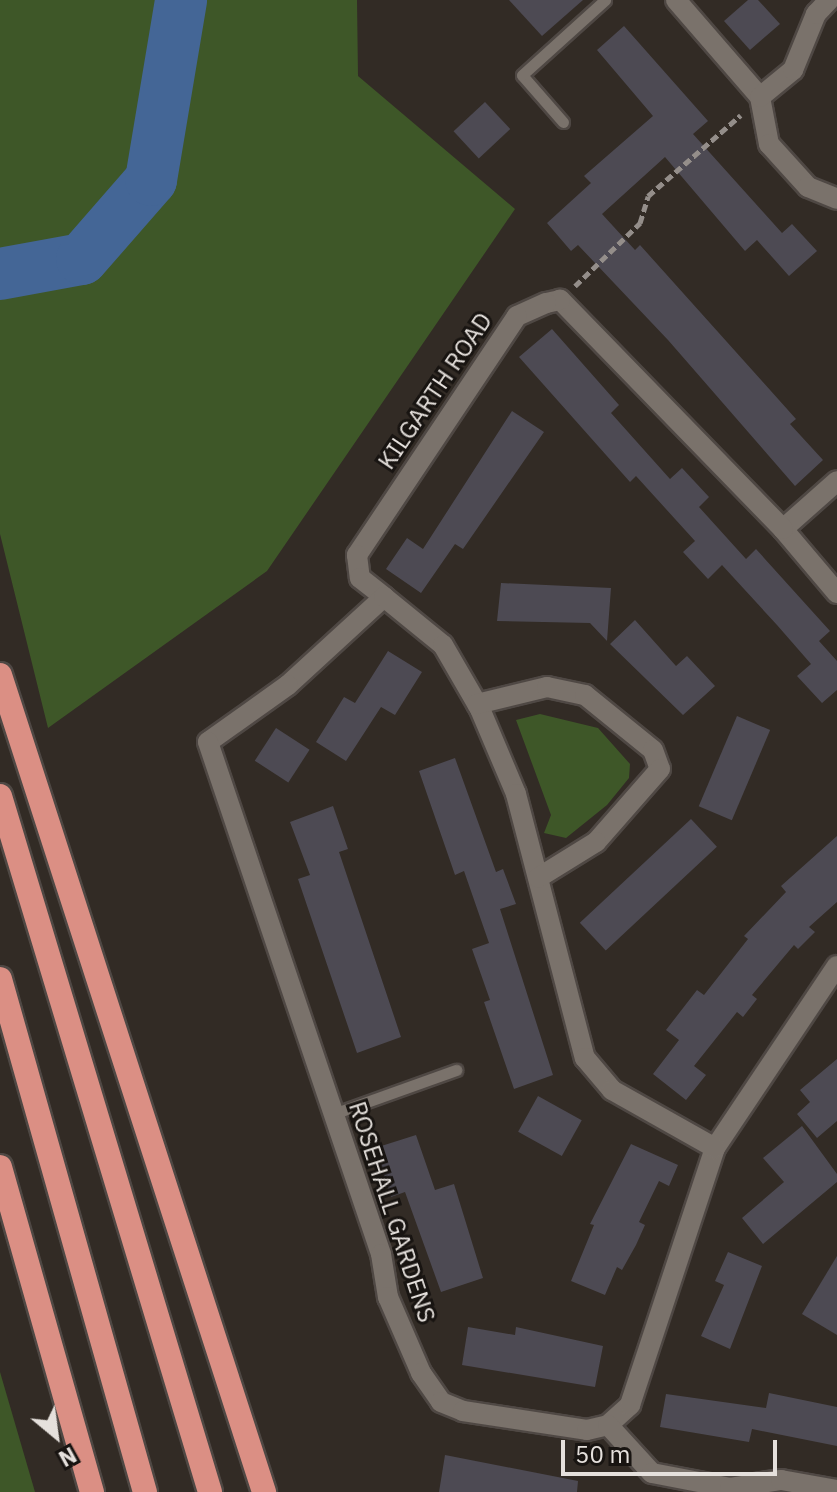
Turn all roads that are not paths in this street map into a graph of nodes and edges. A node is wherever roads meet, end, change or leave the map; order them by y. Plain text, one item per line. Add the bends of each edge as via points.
1 (605, 0) edge
2 (676, 0) edge
3 (829, 0) edge
4 (761, 103) junction
5 (563, 122) dead end
6 (837, 199) edge
7 (837, 481) edge
8 (783, 529) junction
9 (837, 593) edge
10 (384, 597) junction
11 (0, 675) edge
12 (477, 704) junction
13 (0, 796) edge
14 (538, 878) junction
15 (837, 966) edge
16 (0, 979) edge
17 (456, 1070) dead end
18 (333, 1114) junction
19 (715, 1148) junction
20 (0, 1167) edge
21 (139, 1265) junction
22 (608, 1425) junction
23 (837, 1490) edge
24 (92, 1492) edge
25 (145, 1492) edge
26 (210, 1492) edge
27 (226, 1492) edge
28 (264, 1492) edge

1 - 5 lane via 522,75
2 - 4 street
3 - 4 street via 816,14 793,70
4 - 6 street via 769,144 808,187
7 - 8 street
8 - 9 street
8 - 10 street, KILGARTH ROAD via 560,300 517,316 357,555 360,578
10 - 12 street, KILGARTH ROAD via 443,645
10 - 18 street, ROSEHALL GARDENS via 288,685 208,742
11 - 28 highway
12 - 14 street, KILGARTH ROAD via 516,794
12 - 14 street via 547,687 585,695 653,750 660,769 596,842
13 - 21 highway
14 - 19 street, KILGARTH ROAD via 585,1058 612,1090
15 - 19 street
16 - 25 highway
17 - 18 lane
18 - 22 street, ROSEHALL GARDENS via 381,1254 388,1297 421,1373 441,1402 463,1411 587,1430
19 - 22 street via 630,1405
20 - 24 highway
21 - 26 highway
21 - 27 highway
22 - 23 street via 652,1473 730,1488 781,1480

